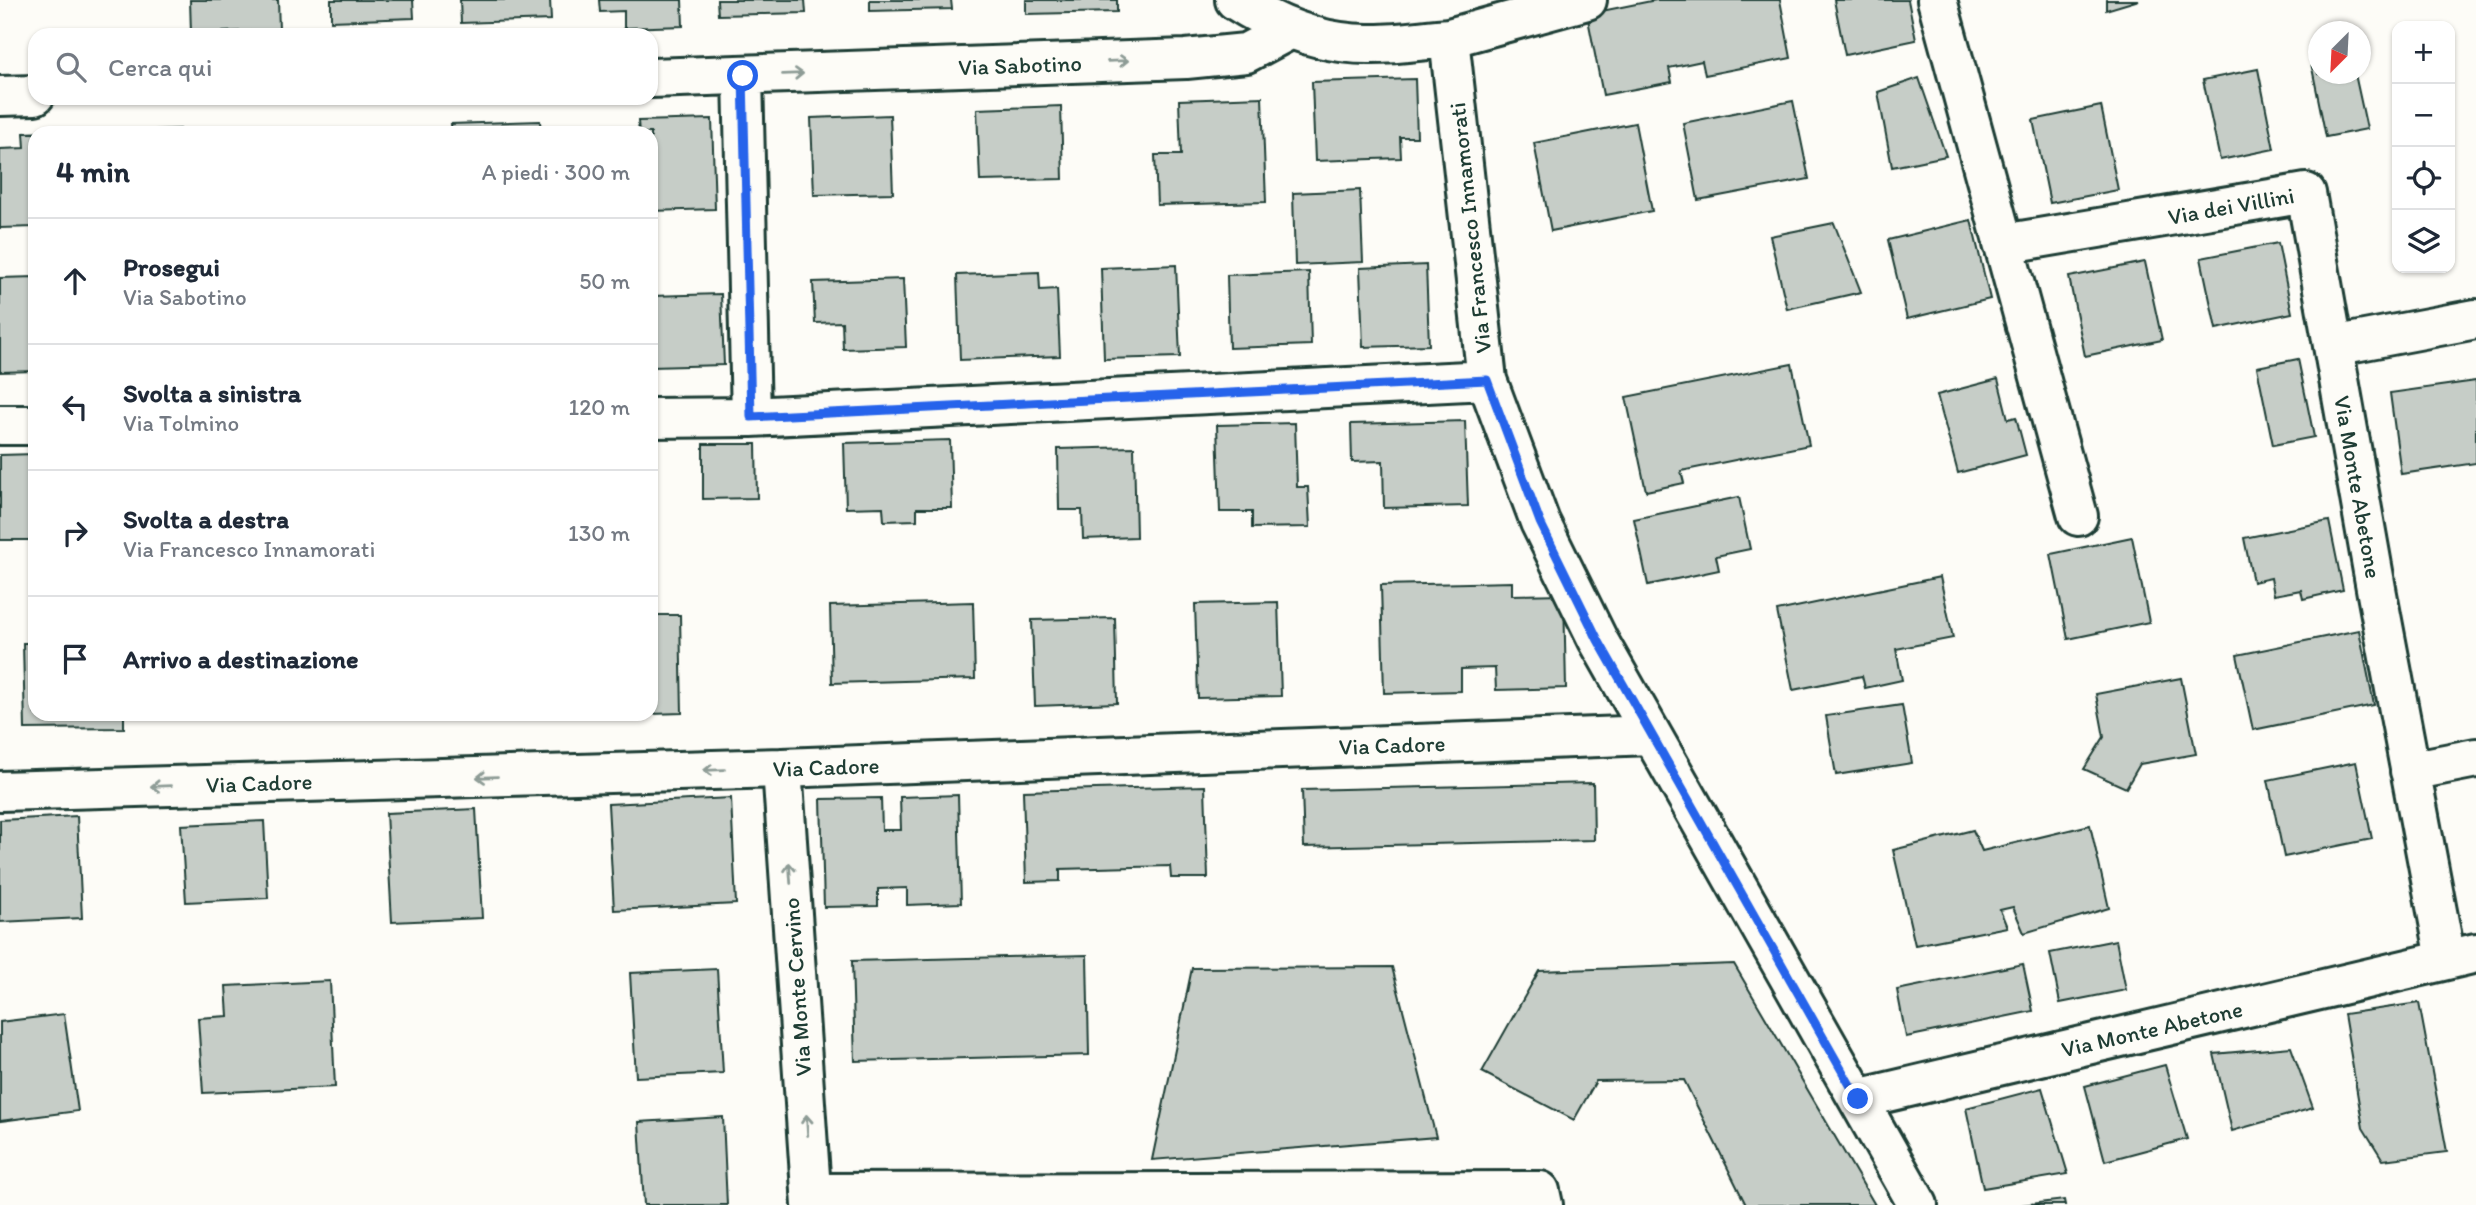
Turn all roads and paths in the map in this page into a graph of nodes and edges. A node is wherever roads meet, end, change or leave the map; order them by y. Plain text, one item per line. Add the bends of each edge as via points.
1 (1236, 0) edge
2 (1587, 0) edge
3 (1937, 0) edge
4 (1291, 29) junction
5 (1449, 38) junction
6 (743, 76) junction
7 (658, 78) edge
8 (28, 95) edge
9 (0, 96) edge
10 (2003, 244) junction
11 (2476, 319) edge
12 (2333, 346) junction
13 (1487, 380) junction
14 (751, 417) junction
15 (658, 418) edge
16 (0, 425) edge
17 (28, 425) edge
18 (2078, 516) dead end
19 (1651, 735) junction
20 (2476, 758) edge
21 (782, 768) junction
22 (2410, 771) junction
23 (0, 790) edge
24 (2461, 956) edge
25 (1858, 1099) junction
26 (812, 1199) edge
27 (1543, 1205) edge
28 (1918, 1205) edge

1 - 4 street
2 - 5 street
3 - 10 street
4 - 5 street via 1367,44
6 -> 4 street, Via Sabotino via 1246,54
5 - 13 street, Via Francesco Innamorati
6 - 7 street, Via Sabotino
6 - 14 street
8 - 9 street
10 - 12 street, Via dei Villini via 2306,193
10 - 18 street
11 - 12 street
12 - 22 street, Via Monte Abetone
13 - 14 street
13 - 19 street, Via Francesco Innamorati via 1540,522
14 - 15 street
16 - 17 street
19 - 21 street, Via Cadore
19 - 25 street, Via Francesco Innamorati
20 - 22 street
21 -> 23 street, Via Cadore
26 -> 21 street, Via Monte Cervino
22 - 24 street, Via Monte Abetone
24 - 25 street, Via Monte Abetone
25 - 28 street, Via Francesco Innamorati
26 - 27 street via 1541,1191

